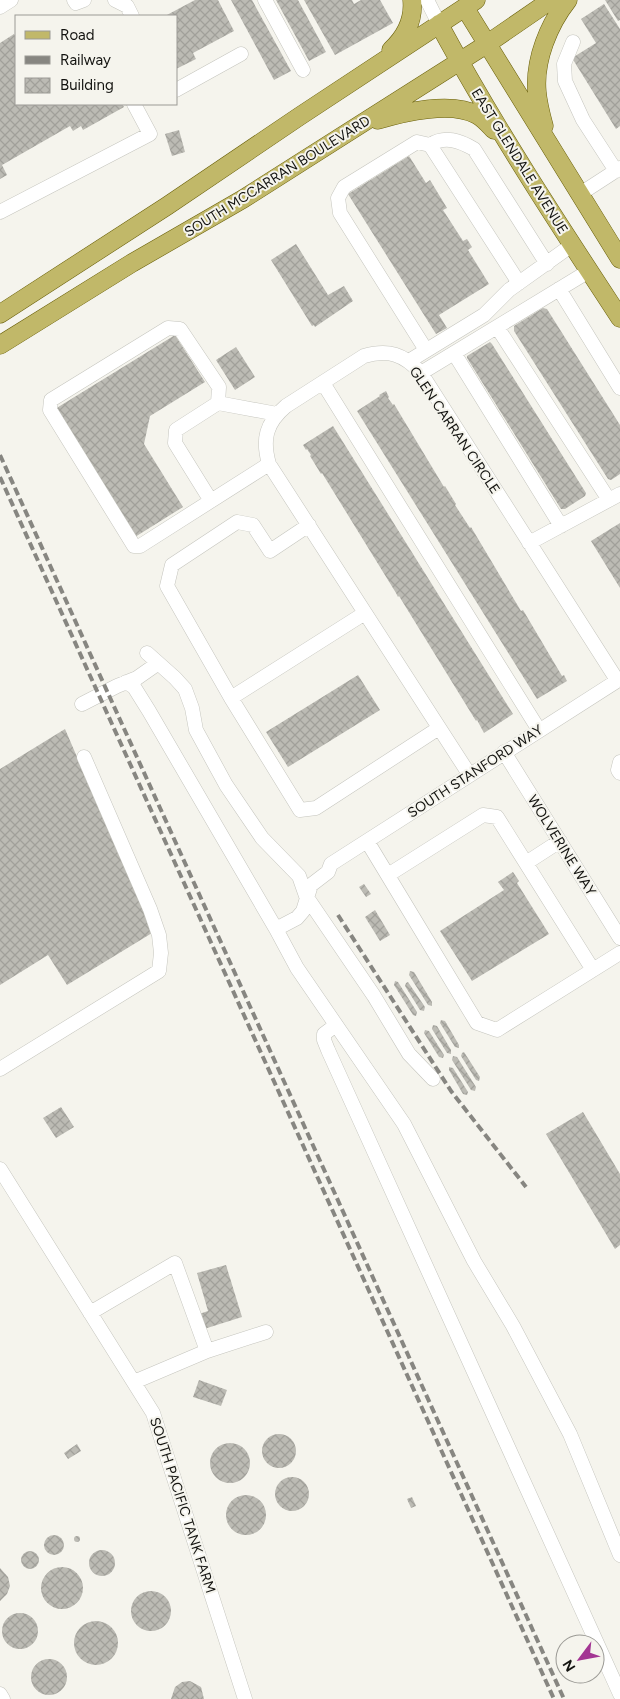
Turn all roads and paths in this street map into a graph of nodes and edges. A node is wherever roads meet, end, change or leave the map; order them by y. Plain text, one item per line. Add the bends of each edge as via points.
1 (74, 0) edge
2 (84, 0) edge
3 (265, 0) edge
4 (412, 0) edge
5 (427, 0) edge
6 (551, 0) edge
7 (568, 0) edge
8 (467, 3) edge
9 (440, 24) junction
10 (573, 42) dead end
11 (486, 44) junction
12 (242, 54) dead end
13 (459, 61) junction
14 (371, 69) junction
15 (303, 70) dead end
16 (178, 89) edge
17 (135, 105) edge
18 (359, 126) junction
19 (549, 144) junction
20 (430, 145) junction
21 (518, 161) junction
22 (618, 170) edge
23 (580, 194) junction
24 (0, 212) edge
25 (572, 245) junction
26 (620, 259) edge
27 (547, 264) junction
28 (589, 271) junction
29 (519, 283) junction
30 (559, 289) junction
31 (7, 310) edge
32 (620, 318) edge
33 (497, 327) junction
34 (0, 345) edge
35 (426, 350) junction
36 (454, 353) junction
37 (409, 362) junction
38 (421, 373) junction
39 (323, 383) junction
40 (620, 388) edge
41 (218, 403) junction
42 (277, 414) junction
43 (269, 464) junction
44 (615, 497) edge
45 (211, 501) junction
46 (308, 525) junction
47 (561, 526) junction
48 (529, 543) junction
49 (365, 613) junction
50 (147, 653) dead end
51 (157, 664) junction
52 (619, 679) edge
53 (126, 682) junction
54 (231, 698) junction
55 (82, 704) dead end
56 (439, 728) junction
57 (539, 730) junction
58 (504, 752) junction
59 (84, 757) dead end
60 (620, 762) edge
61 (620, 773) edge
62 (469, 774) junction
63 (367, 841) junction
64 (560, 841) junction
65 (526, 863) junction
66 (388, 875) junction
67 (306, 896) junction
68 (276, 929) junction
69 (620, 938) edge
70 (620, 953) edge
71 (593, 970) junction
72 (336, 1025) junction
73 (0, 1069) edge
74 (433, 1079) dead end
75 (0, 1169) edge
76 (90, 1313) junction
77 (266, 1332) dead end
78 (206, 1351) junction
79 (134, 1382) junction
80 (620, 1555) edge
81 (0, 1694) edge
82 (620, 1694) edge
83 (3, 1699) edge
84 (245, 1699) edge

1 - 2 street via 76,3
3 - 15 street
4 - 14 main road via 411,22 403,36
5 - 9 street, EAST GLENDALE AVENUE
6 - 11 main road, SOUTH MCCARRAN BOULEVARD
7 - 19 main road via 550,28 537,72 539,106
8 - 9 main road
8 - 11 main road
9 - 13 main road, EAST GLENDALE AVENUE
9 - 14 main road
10 - 22 street via 564,64 565,81 583,120
11 - 13 main road, SOUTH MCCARRAN BOULEVARD
11 - 19 main road
12 - 16 street
13 - 18 main road, SOUTH MCCARRAN BOULEVARD
13 - 21 main road, EAST GLENDALE AVENUE
14 - 31 main road
17 - 24 street via 150,134
18 - 21 main road via 418,111 469,111 493,129
18 - 34 main road, SOUTH MCCARRAN BOULEVARD
19 - 23 main road
20 - 27 street via 448,139 474,149
20 - 29 street
20 - 35 street via 417,142 344,187 338,198 340,213
21 - 25 main road, EAST GLENDALE AVENUE
22 - 23 street
23 - 26 main road
25 - 27 street
25 - 28 main road, EAST GLENDALE AVENUE
27 - 29 street
28 - 30 street
28 - 32 main road, EAST GLENDALE AVENUE
29 - 35 street via 484,315
30 - 33 street
30 - 40 street
33 - 36 street
33 - 44 street
35 - 37 street
36 - 38 street
36 - 47 street
37 - 38 street, GLEN CARRAN CIRCLE
37 - 39 street, GLEN CARRAN CIRCLE via 390,353 376,353 364,356
38 - 48 street, GLEN CARRAN CIRCLE
39 - 42 street, GLEN CARRAN CIRCLE
39 - 57 street
41 - 42 street
41 - 45 street via 176,430 175,443
41 - 45 street via 219,387 180,330 168,328 51,400 50,410 134,546 140,546
42 - 43 street, GLEN CARRAN CIRCLE via 266,436
43 - 45 street
43 - 46 street, GLEN CARRAN CIRCLE
44 - 47 street
46 - 49 street, GLEN CARRAN CIRCLE
46 - 54 street via 270,551 253,525 238,522 172,565 167,586
47 - 48 street
48 - 52 street, GLEN CARRAN CIRCLE
49 - 54 street
49 - 56 street, GLEN CARRAN CIRCLE
50 - 51 street
51 - 53 street
51 - 67 street via 185,689 196,730 226,784 262,838 300,876
52 - 57 street, SOUTH STANFORD WAY
53 - 55 street
53 - 68 street via 134,687 149,711
54 - 56 street via 300,810 316,808
56 - 62 street, GLEN CARRAN CIRCLE
57 - 58 street, SOUTH STANFORD WAY
58 - 62 street, SOUTH STANFORD WAY
58 - 64 street, WOLVERINE WAY
59 - 73 street via 150,909 159,935 159,971
60 - 61 street
62 - 63 street, SOUTH STANFORD WAY
63 - 66 street
63 - 67 street, SOUTH STANFORD WAY via 331,864 328,872 311,885
64 - 65 street
64 - 69 street, WOLVERINE WAY
65 - 66 street via 497,817 483,815
65 - 71 street
66 - 71 street via 477,1024 497,1030
67 - 68 street, SOUTH STANFORD WAY via 303,910 297,918
67 - 74 street via 409,1054
68 - 72 street via 296,968
70 - 71 street
72 - 80 street via 404,1124 474,1261 513,1326 570,1434
72 - 82 street via 324,1034 328,1050
75 - 76 street, SOUTH PACIFIC TANK FARM
76 - 78 street via 175,1263
76 - 79 street, SOUTH PACIFIC TANK FARM
77 - 78 street
78 - 79 street
79 - 84 street, SOUTH PACIFIC TANK FARM via 153,1413
81 - 83 street

